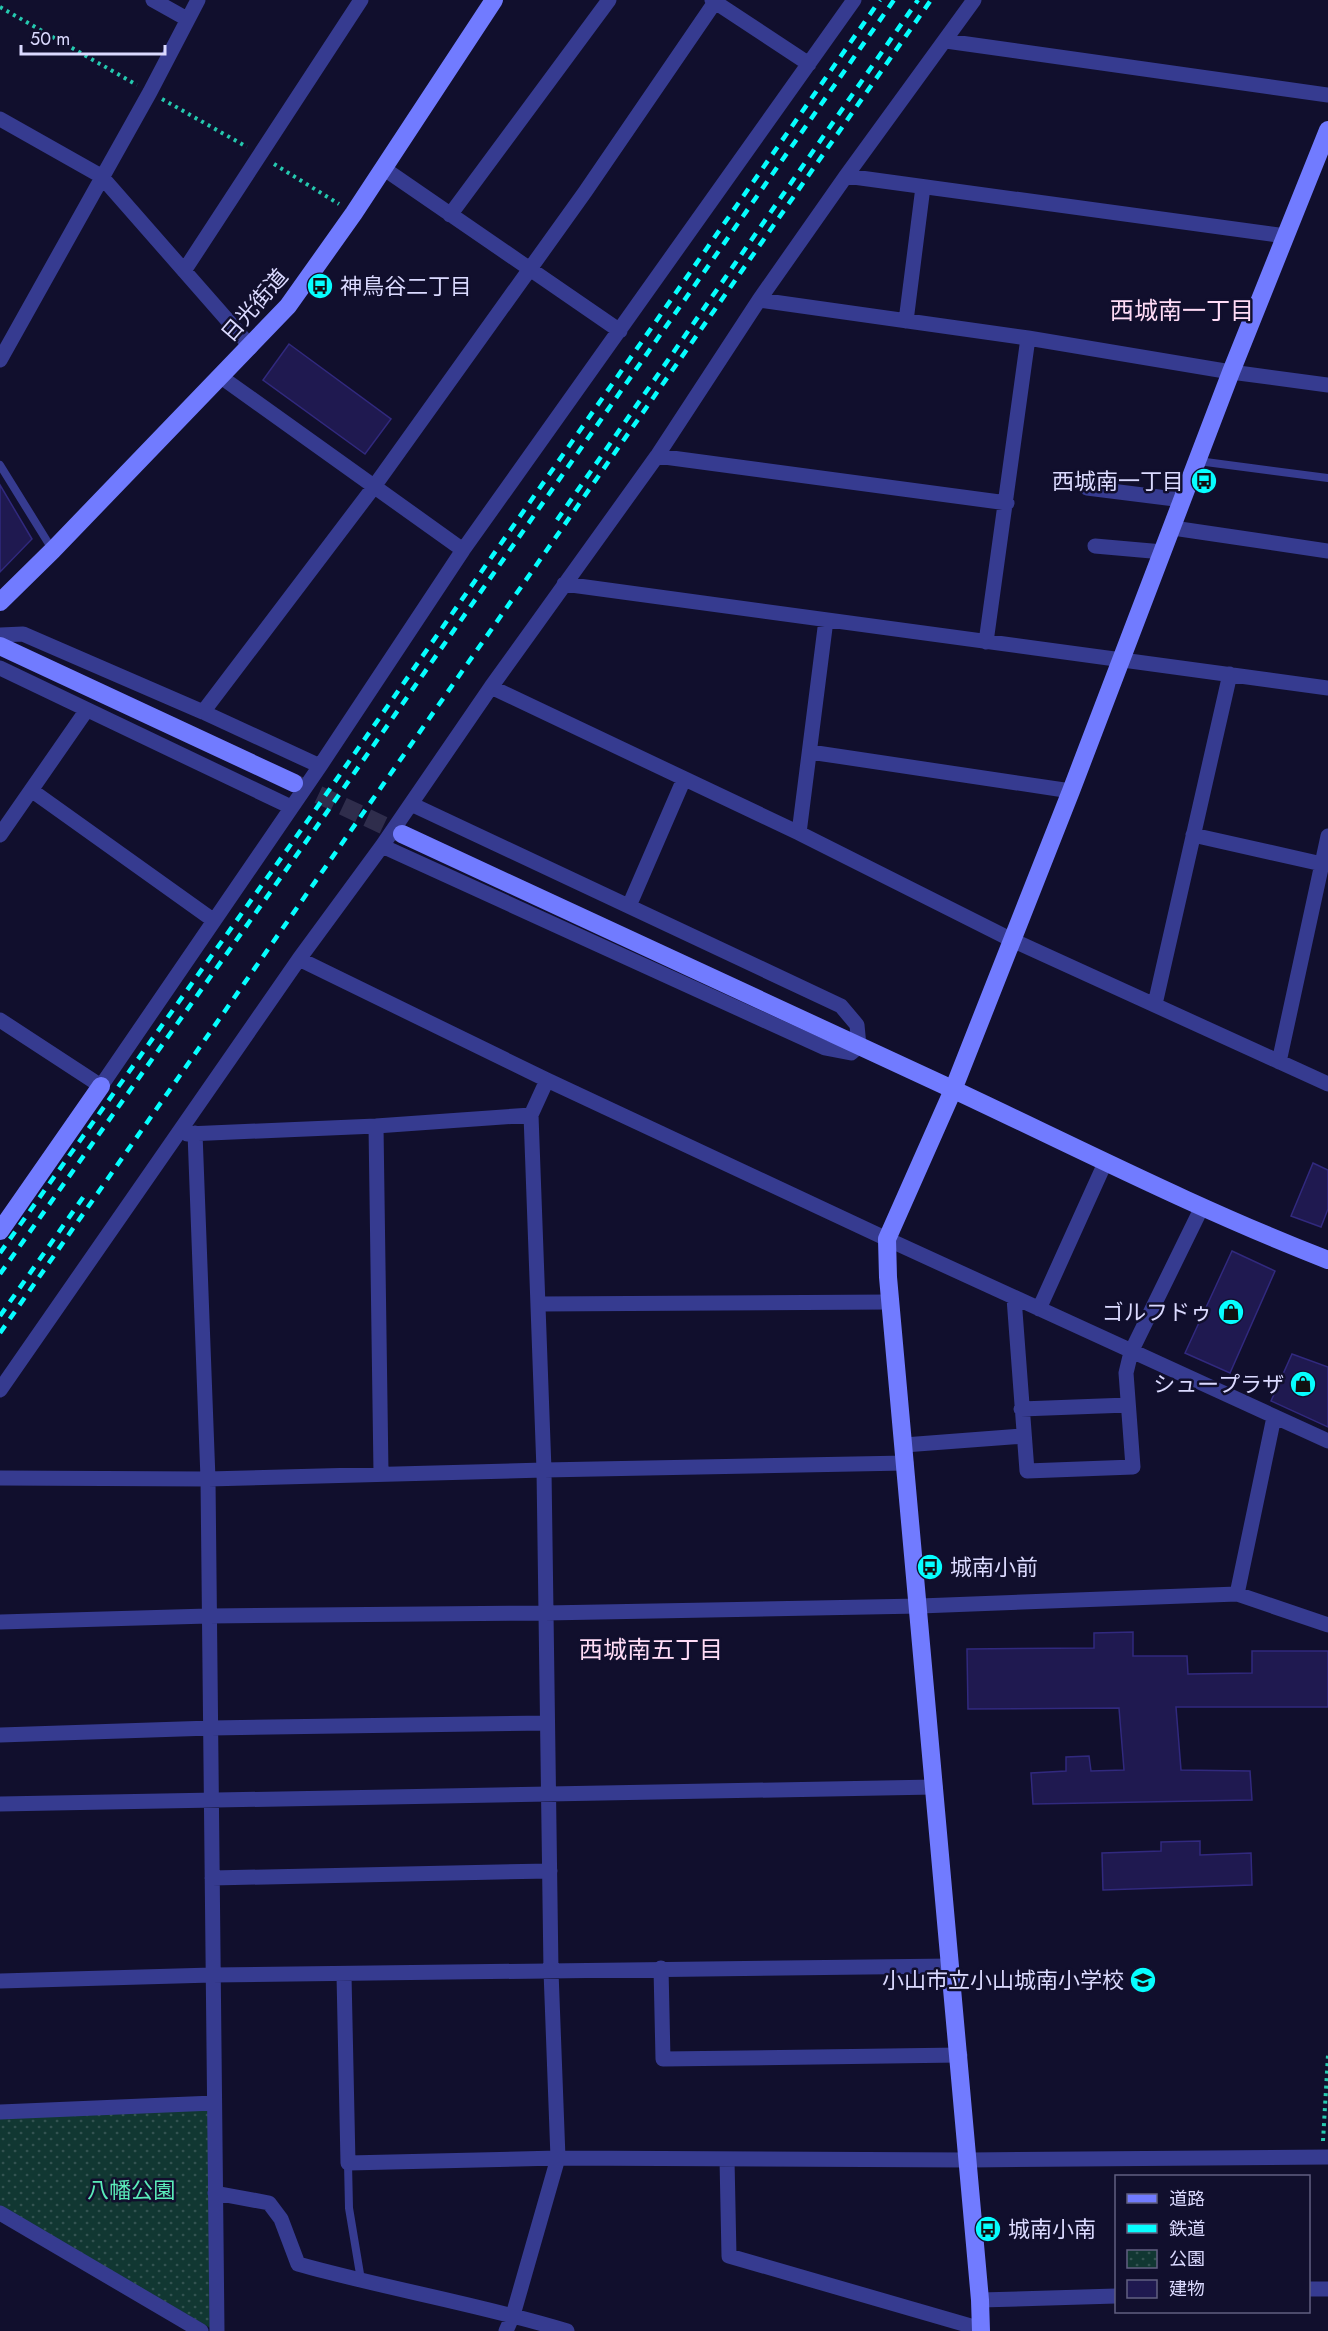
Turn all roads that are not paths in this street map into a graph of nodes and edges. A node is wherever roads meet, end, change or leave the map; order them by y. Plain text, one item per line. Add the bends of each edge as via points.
1 (153, 0) edge
2 (198, 0) edge
3 (361, 0) edge
4 (494, 0) edge
5 (609, 0) edge
6 (854, 0) edge
7 (974, 0) edge
8 (715, 1) edge
9 (187, 19) junction
10 (946, 41) junction
11 (809, 64) junction
12 (1328, 95) edge
13 (0, 119) edge
14 (1328, 130) edge
15 (383, 168) junction
16 (101, 176) junction
17 (846, 176) junction
18 (923, 187) junction
19 (450, 215) junction
20 (1286, 236) junction
21 (530, 270) junction
22 (184, 271) junction
23 (759, 300) junction
24 (906, 321) junction
25 (620, 331) junction
26 (1028, 338) junction
27 (251, 347) junction
28 (0, 360) edge
29 (1232, 372) junction
30 (221, 377) junction
31 (1328, 385) edge
32 (657, 456) junction
33 (1198, 461) junction
34 (0, 465) edge
35 (1328, 478) edge
36 (374, 488) junction
37 (1087, 488) dead end
38 (1183, 500) junction
39 (1007, 503) junction
40 (1173, 528) junction
41 (1095, 546) dead end
42 (463, 549) junction
43 (53, 550) junction
44 (1328, 551) edge
45 (1163, 552) junction
46 (564, 584) junction
47 (0, 602) edge
48 (826, 620) junction
49 (0, 635) edge
50 (986, 642) junction
51 (0, 646) edge
52 (1120, 661) junction
53 (0, 668) edge
54 (1230, 674) junction
55 (491, 687) junction
56 (1328, 688) edge
57 (86, 711) junction
58 (203, 712) junction
59 (810, 752) junction
60 (320, 766) junction
61 (684, 778) junction
62 (294, 783) tunnel mouth
63 (31, 790) junction
64 (1071, 791) junction
65 (411, 804) junction
66 (291, 807) junction
67 (799, 833) junction
68 (402, 834) tunnel mouth
69 (0, 835) edge
70 (1193, 835) junction
71 (1328, 836) edge
72 (382, 846) junction
73 (1322, 864) junction
74 (629, 906) junction
75 (213, 920) junction
76 (1012, 940) junction
77 (299, 959) junction
78 (1155, 1004) junction
79 (0, 1020) edge
80 (859, 1046) junction
81 (1279, 1062) junction
82 (547, 1080) junction
83 (1328, 1084) edge
84 (101, 1086) junction
85 (953, 1090) junction
86 (531, 1115) junction
87 (376, 1126) junction
88 (195, 1133) junction
89 (177, 1134) junction
90 (1105, 1163) junction
91 (1202, 1207) junction
92 (0, 1231) edge
93 (887, 1239) junction
94 (1328, 1260) edge
95 (1014, 1298) junction
96 (890, 1302) junction
97 (540, 1304) junction
98 (1039, 1309) junction
99 (1131, 1352) junction
100 (0, 1390) edge
101 (1128, 1405) junction
102 (1021, 1409) junction
103 (1274, 1418) junction
104 (1023, 1436) junction
105 (1328, 1441) edge
106 (905, 1454) junction
107 (544, 1470) junction
108 (381, 1473) junction
109 (0, 1478) edge
110 (208, 1479) junction
111 (1237, 1594) junction
112 (920, 1606) junction
113 (545, 1613) junction
114 (208, 1616) junction
115 (0, 1622) edge
116 (1328, 1625) edge
117 (547, 1724) junction
118 (211, 1728) junction
119 (0, 1735) edge
120 (935, 1787) junction
121 (548, 1796) junction
122 (212, 1801) junction
123 (0, 1804) edge
124 (550, 1871) junction
125 (212, 1878) junction
126 (951, 1966) junction
127 (661, 1968) junction
128 (551, 1971) junction
129 (212, 1975) junction
130 (344, 1975) junction
131 (0, 1981) edge
132 (960, 2055) junction
133 (214, 2103) junction
134 (0, 2112) edge
135 (1325, 2157) edge
136 (558, 2158) junction
137 (727, 2159) junction
138 (969, 2160) junction
139 (348, 2163) junction
140 (215, 2193) junction
141 (0, 2213) edge
142 (361, 2282) junction
143 (1310, 2289) edge
144 (1328, 2289) edge
145 (1115, 2296) edge
146 (980, 2300) junction
147 (513, 2315) junction
148 (981, 2330) edge
149 (201, 2331) edge
150 (217, 2331) edge
151 (506, 2331) edge
152 (567, 2331) edge

1 - 9 street
2 - 9 street
3 - 22 street
4 - 15 street, 日光街道
5 - 19 street
6 - 11 street
7 - 10 street
8 - 11 street
8 - 21 street
9 - 16 street
10 - 12 street
10 - 17 street
11 - 25 street
13 - 16 street
14 - 20 street
15 - 19 street
15 - 27 street, 日光街道 via 288,306
16 - 22 street
16 - 28 street
17 - 18 street
17 - 23 street
18 - 20 street
18 - 24 street
19 - 21 street
20 - 29 street
21 - 25 street
21 - 36 street
22 - 27 street
23 - 24 street
23 - 32 street
24 - 26 street
25 - 42 street
26 - 29 street
26 - 39 street
27 - 30 street, 日光街道
29 - 31 street
29 - 33 street
30 - 36 street
30 - 43 street, 日光街道
32 - 39 street
32 - 46 street
33 - 35 lane
33 - 38 street
34 - 43 lane
36 - 42 street
36 - 58 street
37 - 38 street
38 - 40 street
39 - 50 street
40 - 44 street
40 - 45 street
41 - 45 street
42 - 60 street
43 - 47 street, 日光街道
45 - 52 street
46 - 48 street
46 - 55 street
48 - 50 street
48 - 59 street
49 - 58 street via 23,634
50 - 52 street
51 - 62 street
52 - 54 street
52 - 64 street
53 - 57 street
54 - 56 street
54 - 70 street
55 - 61 street
55 - 65 street
57 - 63 street
57 - 66 street
58 - 60 street
59 - 64 street
59 - 67 street
60 - 66 street
61 - 67 street
61 - 74 street
63 - 69 street
63 - 75 street
64 - 76 street
65 - 72 street
65 - 74 street
66 - 75 street
67 - 76 street
68 - 80 street
70 - 73 street
70 - 78 street
71 - 73 street
72 - 77 street
72 - 80 street via 825,1048 851,1053
73 - 81 street
74 - 80 street via 841,1006 857,1025
75 - 84 street
76 - 78 street
76 - 85 street
77 - 82 street
77 - 89 street
78 - 81 street
79 - 84 street
80 - 85 street
81 - 83 street
82 - 86 street
82 - 93 street
84 - 92 street
85 - 90 street
85 - 93 street
86 - 87 street
86 - 97 street
87 - 88 street
87 - 108 street
88 - 89 street
88 - 110 street
89 - 100 street
90 - 91 street
90 - 98 street
91 - 94 street
91 - 99 street
93 - 95 street
93 - 96 street
95 - 98 street
95 - 102 street
96 - 97 street
96 - 106 street
97 - 107 street
98 - 99 street
99 - 101 street via 1126,1373
99 - 103 street
101 - 102 street
101 - 104 street via 1133,1467 1027,1471
102 - 104 street
103 - 105 street
103 - 111 street
104 - 106 street
106 - 107 street
106 - 112 street
107 - 108 street
107 - 113 street
108 - 110 street
109 - 110 street
110 - 114 street
111 - 112 street
111 - 116 street
112 - 113 street
112 - 120 street
113 - 114 street
113 - 117 street
114 - 115 street
114 - 118 street
117 - 118 street
117 - 121 street
118 - 119 street
118 - 122 street
120 - 121 street
120 - 126 street
121 - 122 street
121 - 124 street
122 - 123 street
122 - 125 street
124 - 125 street
124 - 128 street
125 - 129 street
126 - 127 street
126 - 132 street
127 - 128 street
127 - 132 street via 663,2059
128 - 130 street
128 - 136 street
129 - 130 street
129 - 131 street
129 - 133 street
130 - 139 street
132 - 138 street
133 - 134 street
133 - 140 street
135 - 138 street
136 - 137 street
136 - 139 street
136 - 147 street
137 - 138 street
137 - 148 street via 729,2256
138 - 146 street
139 - 142 lane via 349,2208
140 - 142 street via 269,2203 281,2219 298,2264
140 - 150 street
141 - 149 street
142 - 147 street
143 - 144 street
145 - 146 street
146 - 148 street
147 - 151 street
147 - 152 street

